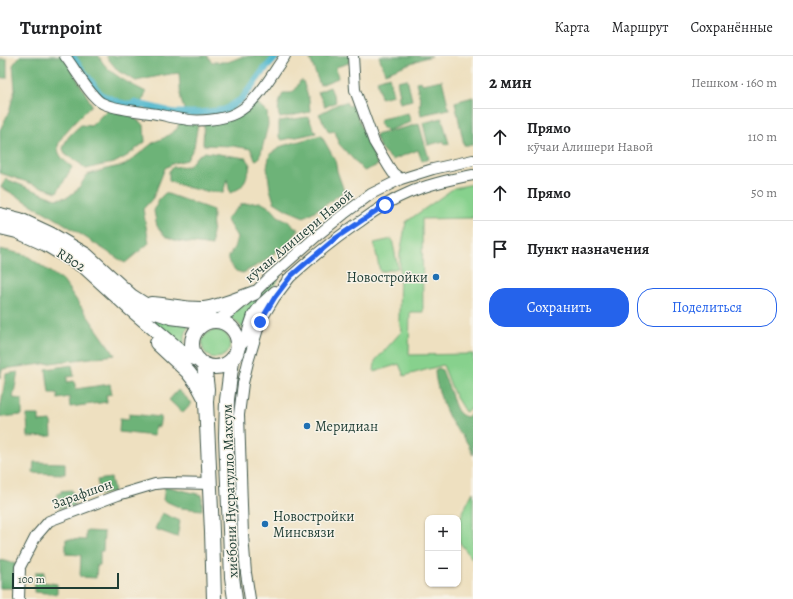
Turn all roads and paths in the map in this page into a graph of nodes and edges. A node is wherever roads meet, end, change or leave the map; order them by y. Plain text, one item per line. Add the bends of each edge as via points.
1 (65, 56) edge
2 (285, 56) edge
3 (353, 56) edge
4 (473, 160) edge
5 (473, 175) edge
6 (401, 179) junction
7 (0, 215) edge
8 (0, 227) edge
9 (291, 276) junction
10 (254, 293) junction
11 (134, 303) junction
12 (213, 322) junction
13 (235, 354) junction
14 (201, 362) junction
15 (227, 400) junction
16 (206, 402) junction
17 (239, 415) junction
18 (210, 484) junction
19 (19, 599) edge
20 (214, 599) edge
21 (235, 599) edge
22 (250, 599) edge

1 - 2 street via 101,103 184,120 224,118 236,113 255,99
3 - 6 street via 356,90 374,142 393,173
4 - 6 street, кӯчаи Алишери Навоӣ
5 - 9 street, кӯчаи Алишери Навоӣ via 428,186 385,205 336,238
6 - 10 street, кӯчаи Алишери Навоӣ via 371,194 344,214
7 - 11 highway, RB02 via 20,220 86,255
8 - 11 highway, RB02 via 17,231 46,244 85,267
9 - 13 street, кӯчаи Алишери Навоӣ via 253,315 245,341
9 - 17 street via 260,322 243,383
10 - 11 highway via 203,309
10 - 12 street, кӯчаи Алишери Навоӣ
11 - 12 highway via 171,317
11 - 14 highway via 181,352
11 - 16 highway via 147,334 188,372
12 - 13 highway via 223,322 233,330 238,342
12 - 14 highway via 204,324 195,332 193,338 193,350
13 - 14 highway via 222,366 210,366
13 - 15 highway, хиёбони Нусратулло Махсум
14 - 16 highway, хиёбони Нусратулло Махсум via 207,389
15 - 17 highway
15 - 21 highway, хиёбони Нусратулло Махсум via 226,436
16 - 18 highway, хиёбони Нусратулло Махсум
17 - 22 street via 243,536
18 - 19 street, Зарафшон via 155,484 49,521 36,536 20,567
18 - 20 highway, хиёбони Нусратулло Махсум

